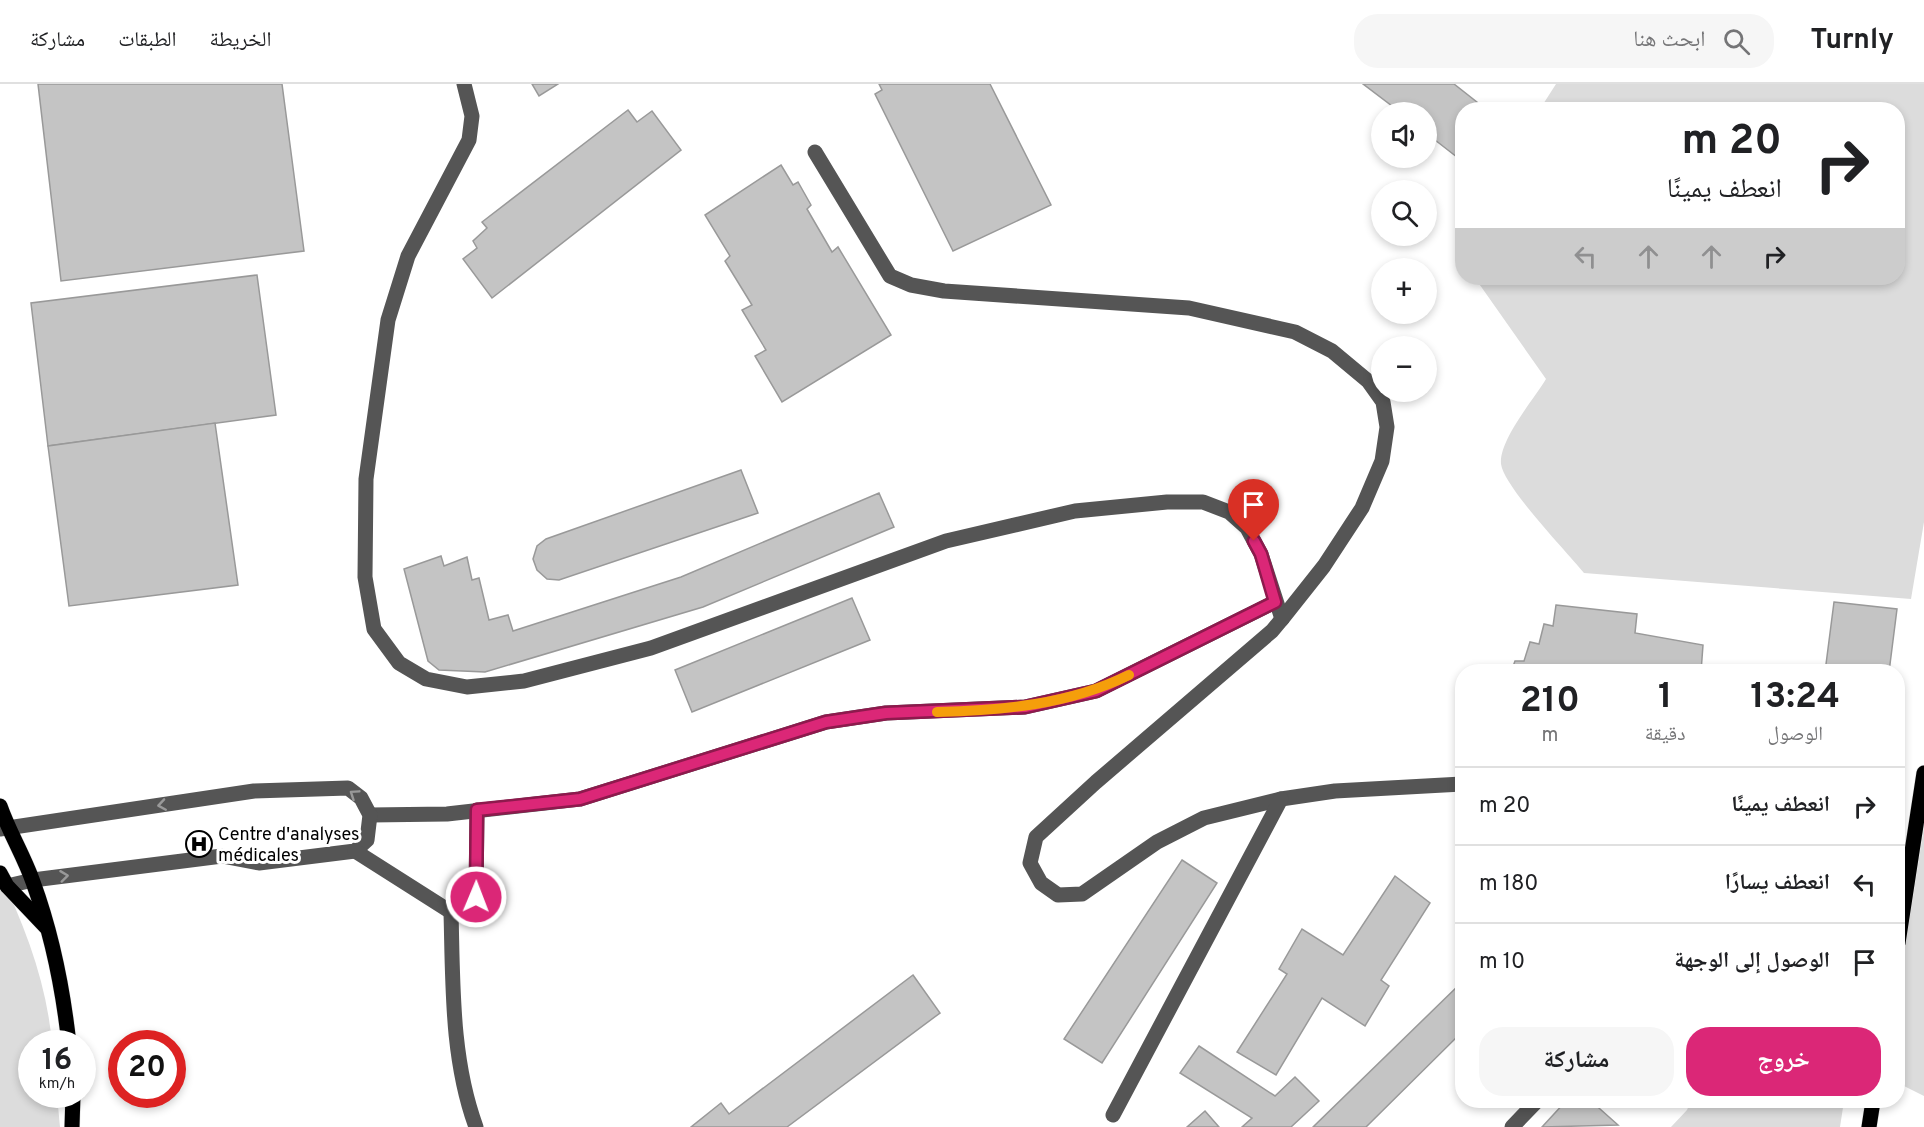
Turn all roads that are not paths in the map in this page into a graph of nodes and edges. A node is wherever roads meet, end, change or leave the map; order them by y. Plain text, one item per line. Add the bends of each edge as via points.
1 (464, 84) edge
2 (815, 152) dead end
3 (1275, 602) junction
4 (1282, 619) junction
5 (1924, 773) edge
6 (1455, 784) edge
7 (1281, 799) junction
8 (0, 806) edge
9 (477, 810) junction
10 (370, 815) junction
11 (4, 828) edge
12 (356, 850) junction
13 (1905, 871) edge
14 (3, 880) edge
15 (33, 880) junction
16 (451, 912) junction
17 (49, 930) junction
18 (67, 1030) edge
19 (73, 1108) edge
20 (1530, 1108) edge
21 (1872, 1108) edge
22 (1113, 1115) dead end
23 (72, 1127) edge
24 (476, 1127) edge
25 (1512, 1127) edge
26 (1869, 1127) edge

1 - 3 lane via 472,116 469,140 408,256 388,320 366,479 365,577 374,629 399,663 426,679 467,687 524,681 651,648 946,541 1075,511 1167,502 1203,502 1229,512 1247,528 1261,554
2 - 4 lane via 890,276 910,285 944,291 1189,308 1295,332 1332,351 1368,381 1383,402 1387,427 1382,461 1362,508 1324,566
3 - 4 lane
3 - 9 lane via 1096,691 1025,707 886,713 826,722 580,799
4 - 7 lane via 1036,837 1030,863 1041,883 1058,895 1082,894 1157,842 1204,818
5 - 13 main road
6 - 7 lane via 1335,791
7 - 22 lane
8 - 11 main road
9 - 10 lane
9 - 16 lane via 476,897 469,909
10 -> 11 lane via 362,798 348,788 254,791
10 - 12 lane via 367,840
11 - 15 main road
15 -> 12 lane via 222,856 259,863
12 - 16 lane
14 - 15 lane
14 - 17 main road
15 - 17 main road
16 - 24 lane via 455,1027 467,1103
17 - 18 main road
19 - 23 main road
20 - 25 lane
21 - 26 main road

